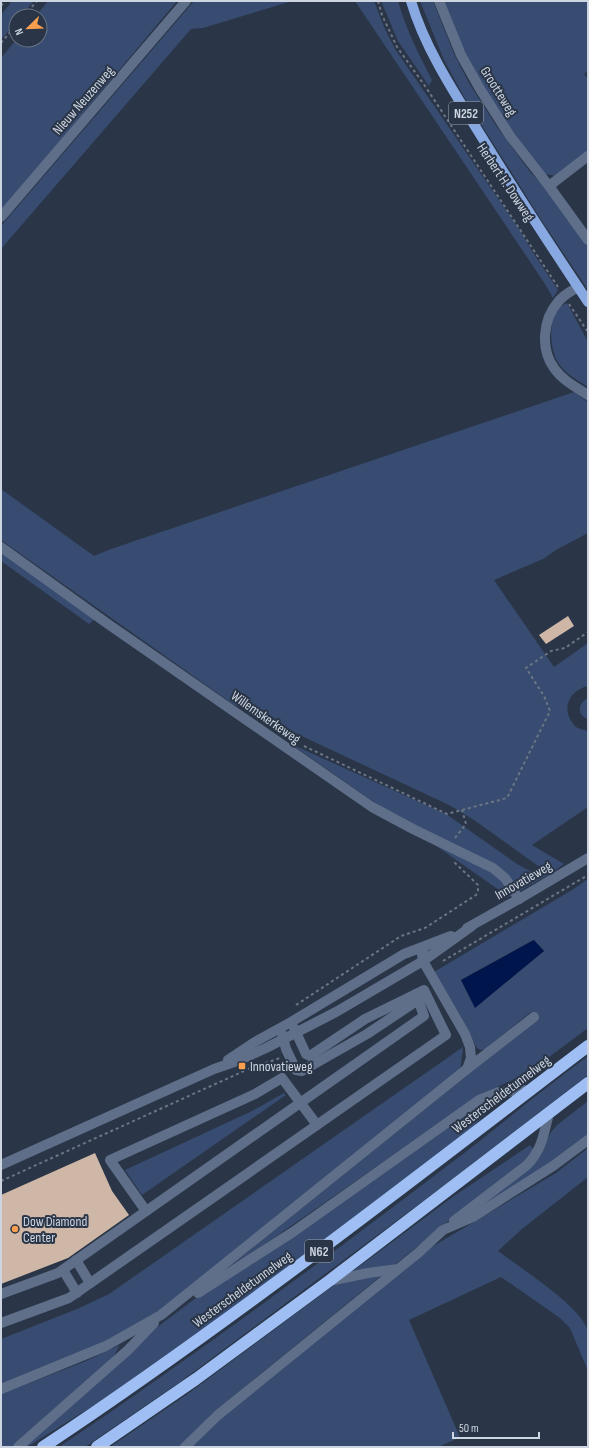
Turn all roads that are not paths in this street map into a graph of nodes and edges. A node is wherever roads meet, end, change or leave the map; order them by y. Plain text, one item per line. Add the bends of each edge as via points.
1 (186, 1) edge
2 (411, 1) edge
3 (439, 1) edge
4 (588, 156) edge
5 (549, 186) junction
6 (1, 217) edge
7 (588, 240) edge
8 (578, 287) junction
9 (588, 302) edge
10 (588, 395) edge
11 (1, 547) edge
12 (588, 858) edge
13 (519, 899) junction
14 (472, 926) junction
15 (424, 947) junction
16 (423, 961) junction
17 (417, 997) junction
18 (396, 1009) junction
19 (534, 1016) dead end
20 (291, 1022) junction
21 (281, 1028) junction
22 (296, 1034) junction
23 (284, 1040) junction
24 (588, 1046) edge
25 (329, 1050) junction
26 (467, 1068) junction
27 (214, 1069) junction
28 (588, 1083) edge
29 (530, 1090) junction
30 (301, 1103) junction
31 (549, 1113) junction
32 (317, 1125) junction
33 (588, 1140) edge
34 (1, 1165) edge
35 (146, 1212) junction
36 (443, 1230) junction
37 (76, 1260) junction
38 (398, 1269) junction
39 (62, 1270) junction
40 (329, 1281) junction
41 (90, 1283) junction
42 (77, 1293) junction
43 (1, 1294) edge
44 (161, 1315) junction
45 (1, 1323) edge
46 (1, 1389) edge
47 (18, 1447) edge
48 (43, 1447) edge
49 (97, 1447) edge
50 (185, 1447) edge

1 - 6 street, Nieuw Neuzenweg
2 - 8 main road, Herbert H. Dowweg / N252 via 432,52 455,94
3 - 5 street, Grootteweg via 461,55 480,89 510,136
4 - 5 street
5 - 7 street, Grootteweg
8 - 9 main road, Herbert H. Dowweg / N252
8 - 10 street via 564,296 552,310 546,323 546,347 548,358 554,368 563,378
11 - 13 street, Willemskerkeweg via 372,807 493,868 505,878
12 - 13 street, Innovatieweg
13 - 14 street, Innovatieweg
14 - 15 street, Innovatieweg
14 - 16 street, Innovatieweg
15 - 16 street
15 - 20 street, Innovatieweg via 404,954
16 - 22 street, Innovatieweg
16 - 26 street via 465,1034 471,1058
17 - 18 street
17 - 30 street via 424,1016
17 - 32 street via 424,990 446,1035
18 - 25 street
18 - 25 street via 367,1034
19 - 26 street
20 - 21 street, Innovatieweg
20 - 22 street
21 - 23 street
21 - 27 street, Innovatieweg
22 - 23 street, Innovatieweg
22 - 25 street via 306,1054 310,1056
23 - 25 street via 296,1070 302,1071
23 - 27 street, Innovatieweg
24 - 29 highway, Westerscheldetunnelweg / N62
26 - 44 street
27 - 34 street, Innovatieweg
28 - 31 highway, N62
29 - 44 street via 499,1092 479,1100 293,1232
29 - 48 highway, Westerscheldetunnelweg / N62 via 251,1301 108,1404
30 - 32 street
30 - 35 street
30 - 35 street via 282,1078 255,1094 110,1160
31 - 36 street via 536,1157
31 - 40 highway, N62
32 - 41 street
33 - 36 street via 553,1166 472,1217
35 - 37 street
36 - 38 street
37 - 39 street
37 - 41 street
38 - 40 street
38 - 50 street via 218,1415
39 - 42 street
39 - 43 street
40 - 49 highway, N62 via 196,1379
41 - 42 street
42 - 45 street
44 - 46 street via 106,1346
44 - 47 street via 128,1350

